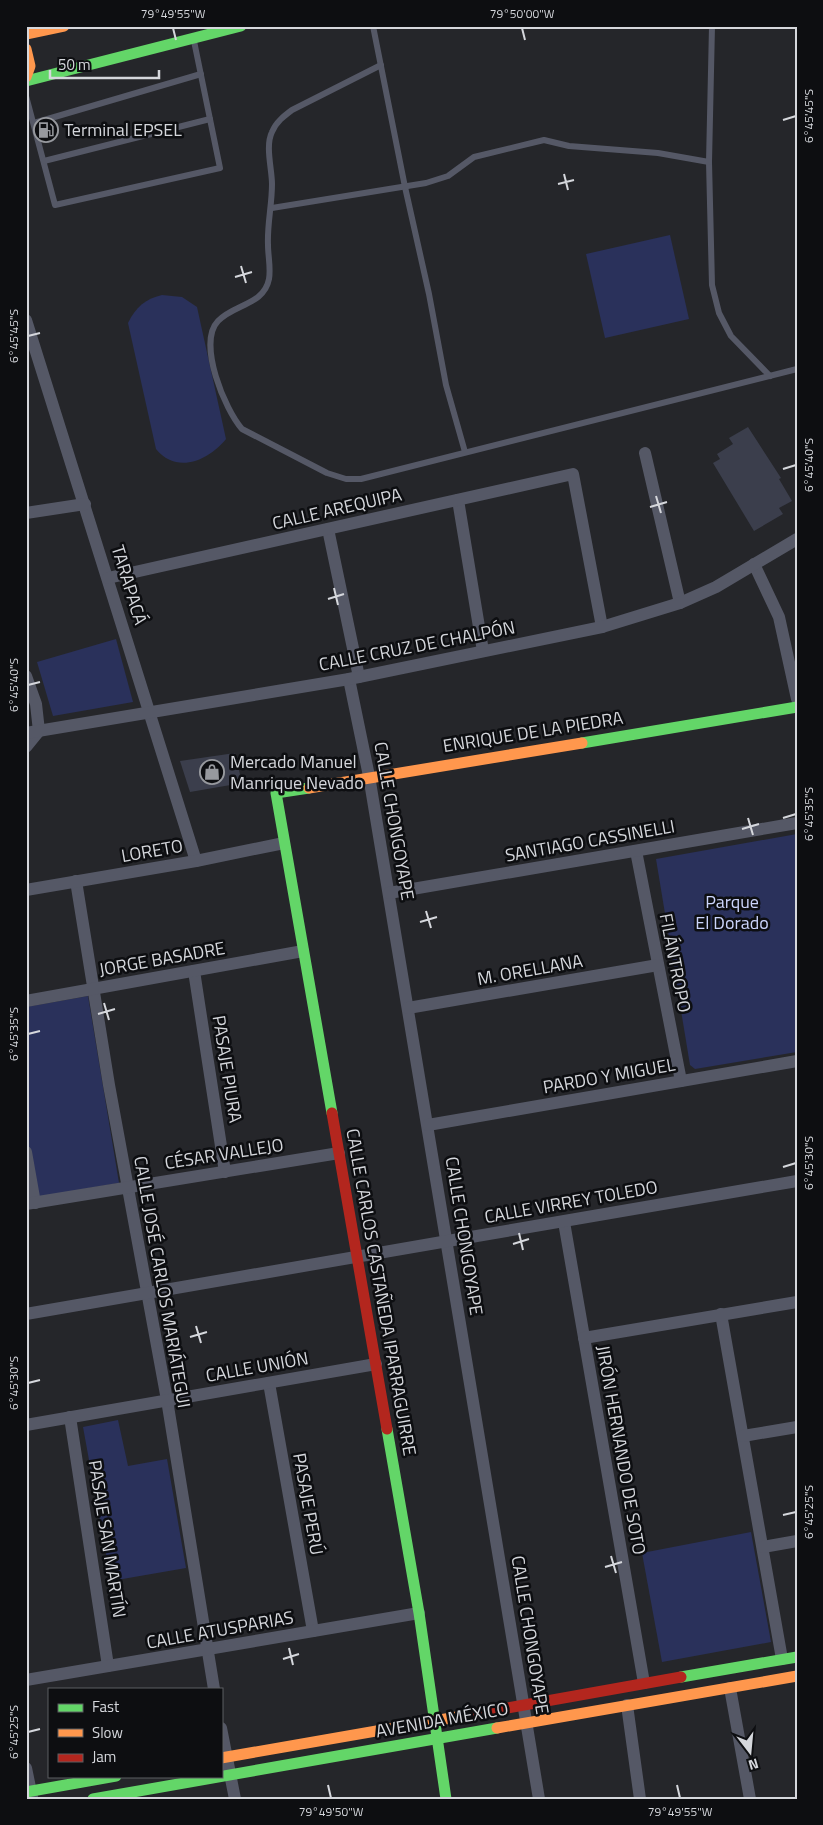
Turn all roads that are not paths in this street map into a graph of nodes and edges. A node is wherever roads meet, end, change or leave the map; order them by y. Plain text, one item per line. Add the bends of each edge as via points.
1 (64, 26) edge
2 (240, 26) edge
3 (373, 26) edge
4 (712, 26) edge
5 (26, 34) edge
6 (193, 38) junction
7 (26, 49) edge
8 (381, 65) junction
9 (201, 74) junction
10 (26, 77) edge
11 (26, 81) edge
12 (26, 96) edge
13 (210, 119) junction
14 (34, 123) junction
15 (44, 161) junction
16 (709, 162) junction
17 (405, 187) junction
18 (272, 208) junction
19 (26, 320) edge
20 (797, 369) edge
21 (770, 376) junction
22 (465, 452) junction
23 (645, 453) dead end
24 (458, 500) junction
25 (85, 504) junction
26 (26, 513) edge
27 (328, 529) junction
28 (797, 538) edge
29 (754, 564) junction
30 (108, 578) junction
31 (680, 603) junction
32 (602, 627) junction
33 (483, 651) junction
34 (26, 676) edge
35 (354, 678) junction
36 (797, 699) edge
37 (797, 706) edge
38 (150, 713) junction
39 (32, 732) edge
40 (26, 747) edge
41 (369, 776) junction
42 (276, 793) joint
43 (797, 823) edge
44 (284, 843) junction
45 (636, 851) junction
46 (196, 861) junction
47 (76, 881) junction
48 (26, 890) edge
49 (389, 893) junction
50 (303, 951) junction
51 (658, 965) junction
52 (194, 971) junction
53 (94, 989) junction
54 (26, 1001) edge
55 (408, 1008) junction
56 (797, 1061) edge
57 (680, 1081) junction
58 (428, 1125) junction
59 (26, 1152) edge
60 (339, 1153) junction
61 (225, 1172) junction
62 (797, 1181) edge
63 (127, 1188) junction
64 (31, 1204) edge
65 (564, 1222) junction
66 (447, 1240) junction
67 (357, 1255) junction
68 (146, 1292) junction
69 (797, 1302) edge
70 (26, 1314) edge
71 (722, 1314) junction
72 (584, 1338) junction
73 (376, 1364) junction
74 (269, 1383) junction
75 (167, 1400) junction
76 (70, 1417) junction
77 (26, 1425) edge
78 (797, 1427) edge
79 (743, 1436) junction
80 (797, 1541) edge
81 (763, 1547) junction
82 (419, 1613) junction
83 (313, 1631) junction
84 (207, 1650) junction
85 (797, 1657) edge
86 (782, 1659) junction
87 (108, 1666) junction
88 (797, 1676) edge
89 (26, 1680) edge
90 (644, 1683) junction
91 (214, 1688) edge
92 (730, 1688) junction
93 (524, 1704) junction
94 (628, 1705) junction
95 (434, 1721) junction
96 (527, 1723) junction
97 (222, 1738) edge
98 (436, 1739) junction
99 (224, 1757) edge
100 (26, 1768) edge
101 (231, 1775) junction
102 (222, 1777) edge
103 (106, 1778) edge
104 (214, 1778) edge
105 (30, 1794) edge
106 (93, 1799) edge
107 (235, 1799) edge
108 (446, 1799) edge
109 (539, 1799) edge
110 (640, 1799) edge
111 (750, 1799) edge

1 - 5 street
2 - 6 street
3 - 8 lane
4 - 16 lane
6 - 9 lane
6 - 11 street
7 - 10 street via 30,66
8 - 17 lane
8 - 18 lane via 292,110 277,123 271,133 270,144
9 - 13 lane
9 - 14 lane
12 - 14 lane
13 - 15 lane
13 - 15 lane via 220,168 55,205
14 - 15 lane
16 - 17 lane via 666,154 569,146 544,140 474,157 448,176
16 - 21 lane via 710,267 715,301 731,336
17 - 18 lane
17 - 22 lane via 446,385
18 - 22 lane via 266,290 259,298 223,315 212,334 216,376 233,420 252,436 315,468 346,479 373,476
19 - 25 street, TARAPACÁ
20 - 21 lane
21 - 22 lane
23 - 31 street
24 - 27 street, CALLE AREQUIPA
24 - 32 street, CALLE AREQUIPA via 573,474
24 - 33 street
25 - 26 street
25 - 30 street, TARAPACÁ
27 - 30 street, CALLE AREQUIPA
27 - 35 street, CALLE CHONGOYAPE
28 - 29 street, CALLE CRUZ DE CHALPÓN
29 - 31 street, CALLE CRUZ DE CHALPÓN via 716,587
29 - 36 street via 779,617
30 - 38 street, TARAPACÁ
31 - 32 street, CALLE CRUZ DE CHALPÓN
32 - 33 street, CALLE CRUZ DE CHALPÓN
33 - 35 street, CALLE CRUZ DE CHALPÓN
34 - 39 street via 36,704
35 - 38 street, CALLE CRUZ DE CHALPÓN
35 - 41 street, CALLE CHONGOYAPE
37 - 41 street, ENRIQUE DE LA PIEDRA
38 - 39 street, CALLE CRUZ DE CHALPÓN
38 - 46 street, TARAPACÁ
39 - 40 street
41 - 42 street, ENRIQUE DE LA PIEDRA
41 - 49 street, CALLE CHONGOYAPE
42 - 44 street, CALLE CARLOS CASTAÑEDA IPARRAGUIRRE
43 - 45 street, SANTIAGO CASSINELLI
44 - 46 street, LORETO
44 - 50 street, CALLE CARLOS CASTAÑEDA IPARRAGUIRRE
45 - 49 street, SANTIAGO CASSINELLI
45 - 51 street, FILÁNTROPO
46 - 47 street, LORETO
47 - 48 street, LORETO
47 - 53 street, CALLE JOSÉ CARLOS MARIÁTEGUI
49 - 55 street, CALLE CHONGOYAPE
50 - 52 street, JORGE BASADRE
50 - 60 street, CALLE CARLOS CASTAÑEDA IPARRAGUIRRE
51 - 55 street, M. ORELLANA
51 - 57 street, FILÁNTROPO
52 - 53 street, JORGE BASADRE
52 - 61 street, PASAJE PIURA
53 - 54 street, JORGE BASADRE
53 - 63 street, CALLE JOSÉ CARLOS MARIÁTEGUI
55 - 58 street, CALLE CHONGOYAPE
56 - 57 street, PARDO Y MIGUEL
57 - 58 street, PARDO Y MIGUEL
58 - 66 street, CALLE CHONGOYAPE
59 - 64 street
60 - 61 street, CÉSAR VALLEJO
60 - 67 street, CALLE CARLOS CASTAÑEDA IPARRAGUIRRE
61 - 63 street, CÉSAR VALLEJO
62 - 65 street, CALLE VIRREY TOLEDO
63 - 64 street, CÉSAR VALLEJO
63 - 68 street, CALLE JOSÉ CARLOS MARIÁTEGUI
65 - 66 street, CALLE VIRREY TOLEDO
65 - 72 street, JIRÓN HERNANDO DE SOTO
66 - 67 street, CALLE VIRREY TOLEDO
66 - 93 street, CALLE CHONGOYAPE
67 - 68 street, CALLE VIRREY TOLEDO
67 - 73 street, CALLE CARLOS CASTAÑEDA IPARRAGUIRRE
68 - 70 street, CALLE VIRREY TOLEDO
68 - 75 street, CALLE JOSÉ CARLOS MARIÁTEGUI
69 - 71 street
71 - 72 street
71 - 79 street
72 - 90 street, JIRÓN HERNANDO DE SOTO
73 - 74 street, CALLE UNIÓN
73 - 82 street, CALLE CARLOS CASTAÑEDA IPARRAGUIRRE
74 - 75 street, CALLE UNIÓN
74 - 83 street, PASAJE PERÚ
75 - 76 street, CALLE UNIÓN
75 - 84 street, CALLE JOSÉ CARLOS MARIÁTEGUI
76 - 77 street, CALLE UNIÓN
76 - 87 street, PASAJE SAN MARTÍN
78 - 79 street
79 - 81 street
80 - 81 street
81 - 86 street
82 - 83 street, CALLE ATUSPARIAS
82 - 95 street, CALLE CARLOS CASTAÑEDA IPARRAGUIRRE
83 - 84 street, CALLE ATUSPARIAS
84 - 87 street, CALLE ATUSPARIAS
84 - 91 street, CALLE JOSÉ CARLOS MARIÁTEGUI
85 - 86 street, AVENIDA MÉXICO
86 - 90 street, AVENIDA MÉXICO
87 - 89 street, CALLE ATUSPARIAS
88 - 92 street, AVENIDA MÉXICO
90 - 93 street, AVENIDA MÉXICO
92 - 94 street, AVENIDA MÉXICO
92 - 111 street
93 - 95 street, AVENIDA MÉXICO
93 - 96 street, CALLE CHONGOYAPE
94 - 96 street, AVENIDA MÉXICO
94 - 110 street
95 - 98 street, CALLE CARLOS CASTAÑEDA IPARRAGUIRRE
95 - 99 street, AVENIDA MÉXICO
96 - 98 street, AVENIDA MÉXICO
96 - 109 street, CALLE CHONGOYAPE
97 - 99 street
98 - 101 street, AVENIDA MÉXICO
98 - 108 street, CALLE CARLOS CASTAÑEDA IPARRAGUIRRE
99 - 101 street
100 - 105 street
101 - 102 street, AVENIDA MÉXICO
101 - 107 street
103 - 105 street
104 - 106 street, AVENIDA MÉXICO

